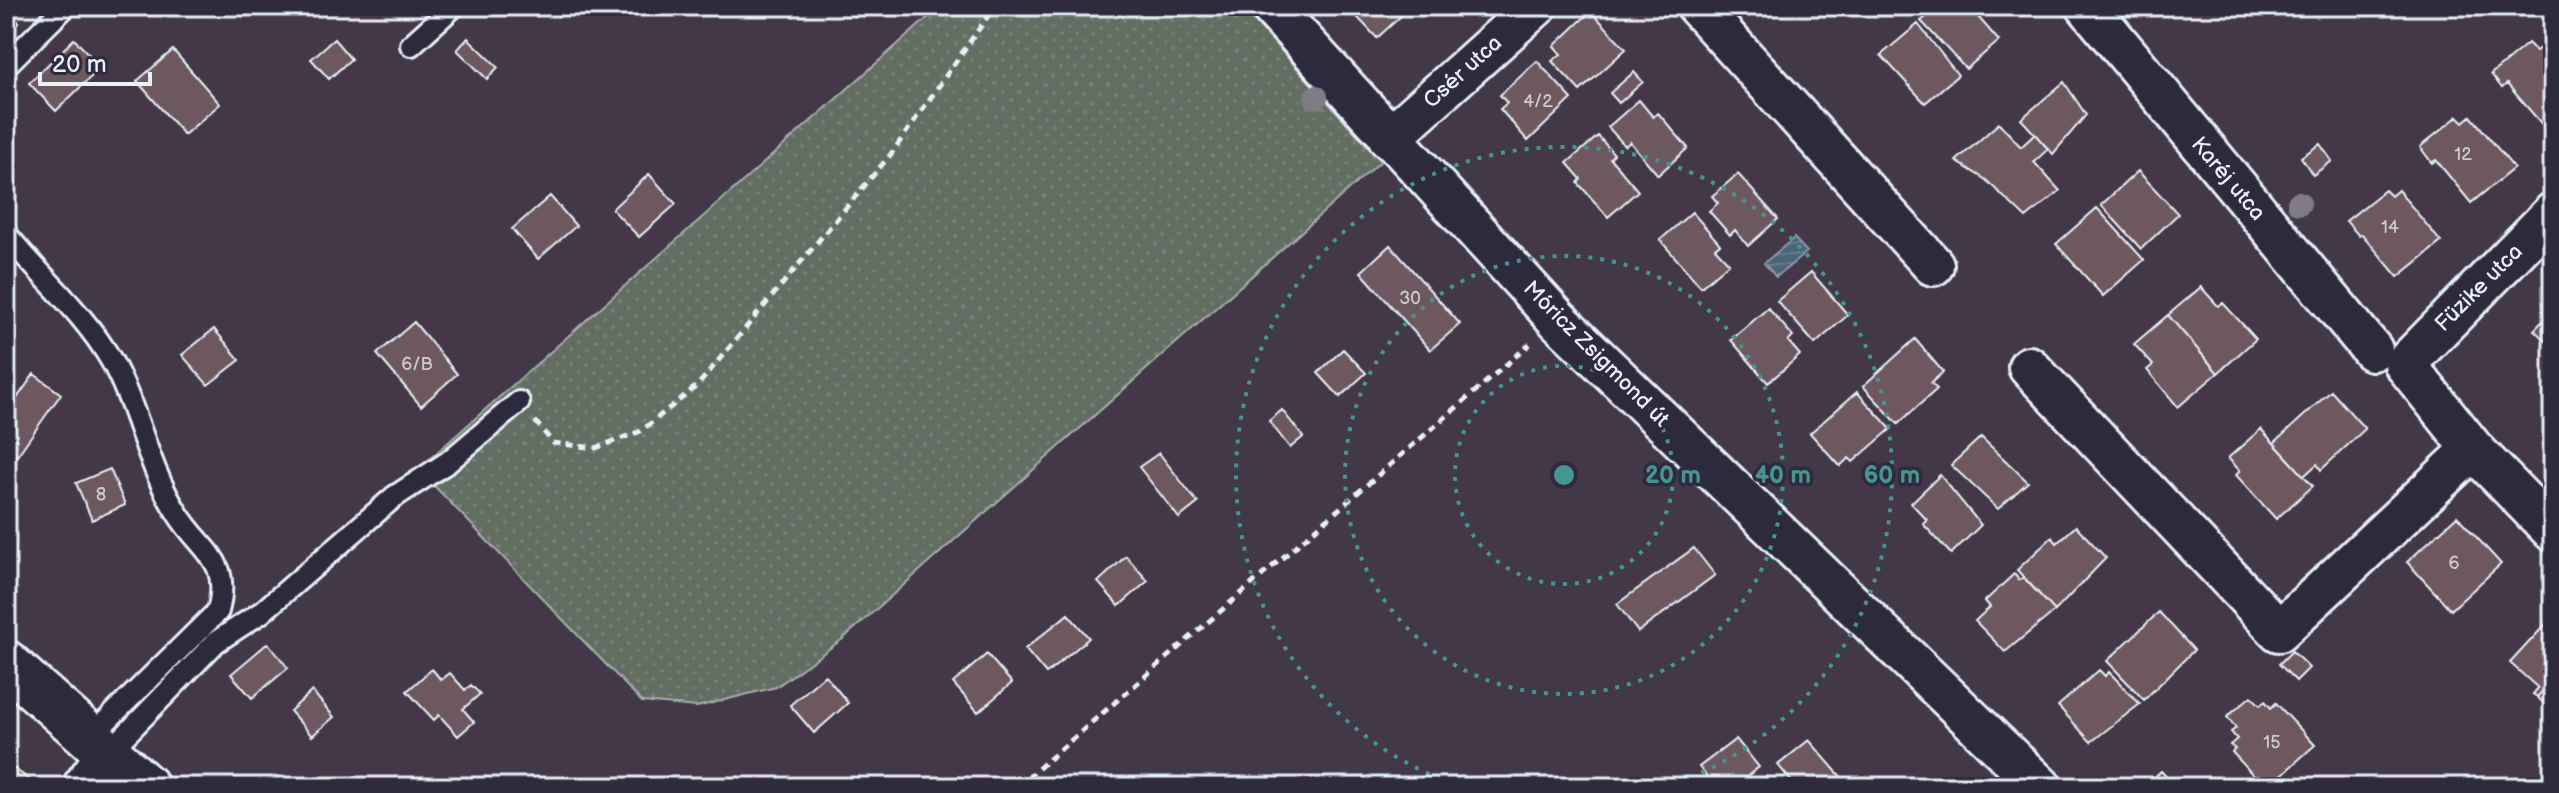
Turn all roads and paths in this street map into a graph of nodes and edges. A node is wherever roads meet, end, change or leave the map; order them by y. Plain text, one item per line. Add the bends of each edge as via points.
1 (66, 6) edge
2 (454, 6) edge
3 (995, 6) edge
4 (1271, 6) edge
5 (1536, 6) edge
6 (1697, 6) edge
7 (2087, 6) edge
8 (411, 45) dead end
9 (6, 65) edge
10 (1389, 138) junction
11 (2553, 213) edge
12 (6, 234) edge
13 (1933, 265) dead end
14 (1558, 320) junction
15 (2389, 357) junction
16 (2029, 367) dead end
17 (519, 402) joint
18 (2473, 449) junction
19 (2553, 531) edge
20 (6, 663) edge
21 (94, 759) edge
22 (146, 787) edge
23 (1017, 787) edge
24 (2041, 787) edge

1 - 9 lane
2 - 8 lane
3 - 17 path via 891,154 698,385 641,431 596,448 553,443
4 - 10 street, Móricz Zsigmond út
5 - 10 street, Csér utca
6 - 13 street
7 - 15 street, Karéj utca via 2117,48
10 - 14 street, Móricz Zsigmond út
11 - 15 street, Füzike utca
12 - 21 lane via 110,359 176,512 216,561 224,588 218,611
14 - 23 path
14 - 24 street, Móricz Zsigmond út
15 - 18 street, Karéj utca
16 - 18 street via 2279,631
17 - 21 lane via 448,462 394,497 262,612 207,649
18 - 19 street, Karéj utca
20 - 21 street
21 - 22 street

